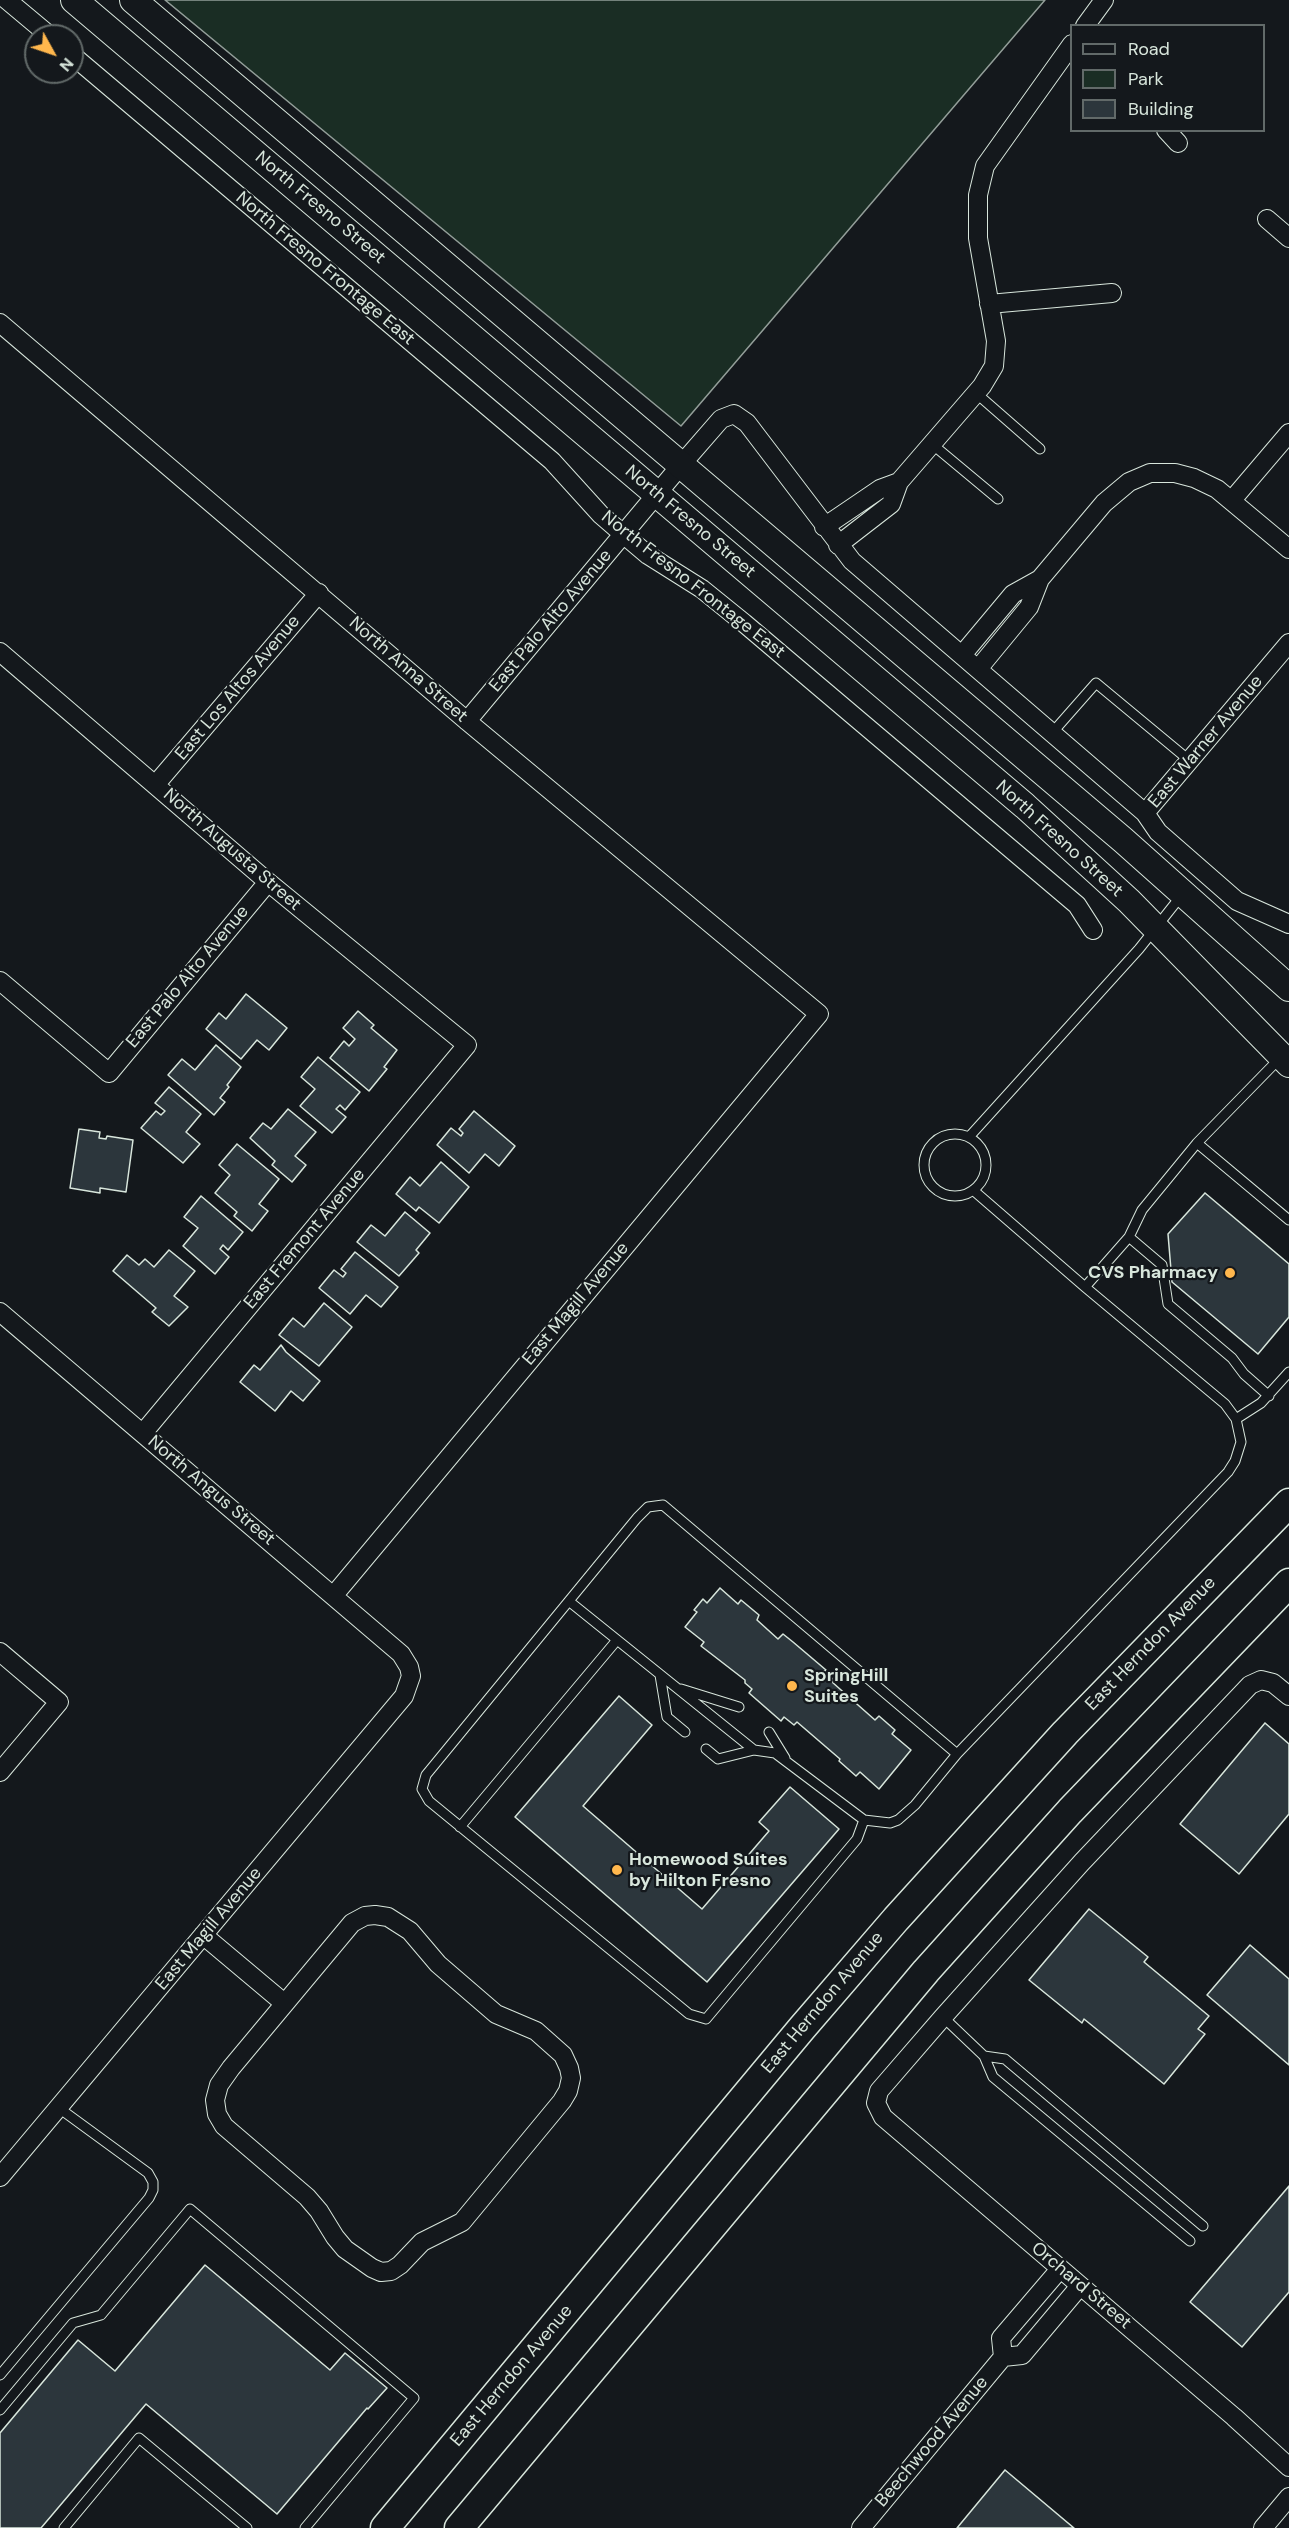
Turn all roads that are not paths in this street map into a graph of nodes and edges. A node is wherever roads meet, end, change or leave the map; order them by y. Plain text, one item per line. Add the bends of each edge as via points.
1 (7, 0) edge
2 (74, 0) edge
3 (133, 0) edge
4 (1104, 0) edge
5 (36, 24) edge
6 (1086, 24) edge
7 (1070, 45) edge
8 (84, 65) edge
9 (1267, 219) dead end
10 (1289, 238) edge
11 (1112, 293) dead end
12 (989, 304) junction
13 (0, 323) edge
14 (976, 393) junction
15 (1289, 433) edge
16 (932, 444) junction
17 (1040, 449) dead end
18 (681, 465) junction
19 (899, 482) junction
20 (657, 493) junction
21 (998, 499) dead end
22 (1232, 500) junction
23 (824, 527) junction
24 (623, 534) junction
25 (837, 545) junction
26 (1289, 549) edge
27 (1040, 579) junction
28 (319, 592) junction
29 (1289, 643) edge
30 (0, 652) edge
31 (962, 655) junction
32 (978, 669) junction
33 (467, 722) junction
34 (1052, 733) junction
35 (1190, 761) junction
36 (156, 784) junction
37 (1145, 813) junction
38 (268, 882) junction
39 (1183, 893) junction
40 (1289, 924) edge
41 (1155, 929) junction
42 (1093, 930) dead end
43 (0, 981) edge
44 (1289, 988) edge
45 (819, 1014) joint
46 (467, 1045) joint
47 (1285, 1060) edge
48 (969, 1137) junction
49 (1197, 1143) junction
50 (974, 1190) junction
51 (1289, 1220) edge
52 (1129, 1237) junction
53 (1085, 1287) junction
54 (0, 1312) edge
55 (1289, 1371) edge
56 (1269, 1396) junction
57 (1236, 1419) junction
58 (143, 1433) junction
59 (1289, 1503) edge
60 (1289, 1583) edge
61 (334, 1595) junction
62 (570, 1602) junction
63 (617, 1640) junction
64 (0, 1652) edge
65 (660, 1675) junction
66 (411, 1676) joint
67 (675, 1687) junction
68 (1289, 1696) edge
69 (739, 1707) dead end
70 (685, 1732) dead end
71 (770, 1732) dead end
72 (706, 1749) dead end
73 (753, 1750) junction
74 (957, 1754) junction
75 (788, 1763) junction
76 (0, 1772) edge
77 (864, 1820) junction
78 (460, 1827) junction
79 (203, 1935) junction
80 (284, 2003) junction
81 (943, 2017) junction
82 (984, 2056) junction
83 (59, 2108) junction
84 (0, 2177) edge
85 (1203, 2226) dead end
86 (1190, 2241) dead end
87 (1060, 2269) junction
88 (1080, 2286) junction
89 (1003, 2357) junction
90 (0, 2375) edge
91 (0, 2410) edge
92 (1289, 2467) edge
93 (1289, 2497) edge
94 (64, 2528) edge
95 (247, 2528) edge
96 (305, 2528) edge
97 (385, 2528) edge
98 (459, 2528) edge
99 (861, 2528) edge
100 (1263, 2528) edge

1 - 5 street
2 - 20 main road, North Fresno Street
3 - 18 main road, North Fresno Street
4 - 6 street
7 - 12 street via 985,166 978,195 978,238
8 - 24 street, North Fresno Frontage East via 552,460
9 - 10 street
11 - 12 street
12 - 14 street via 996,341 994,366
13 - 28 street, North Anna Street
14 - 16 street
14 - 17 lane
15 - 22 street
16 - 19 street
16 - 21 lane
18 - 20 street, East Palo Alto Avenue
18 - 23 street, East Palo Alto Avenue via 721,419 734,414 741,417
18 - 39 main road, North Fresno Street
19 - 23 street via 880,489
19 - 25 street via 891,504
20 - 24 street, East Palo Alto Avenue
20 - 41 main road, North Fresno Street via 1033,813
22 - 26 street
22 - 27 street via 1194,478 1150,473 1129,482 1104,503
23 - 25 street
24 - 33 street, East Palo Alto Avenue
24 - 42 street, North Fresno Frontage East via 744,623 1077,905
25 - 31 street
27 - 31 street via 1014,594
27 - 32 street via 1029,607
28 - 33 street, North Anna Street
28 - 36 street, East Los Altos Avenue
29 - 35 street, East Warner Avenue
30 - 36 street, North Augusta Street
31 - 32 street
32 - 34 street
33 - 45 street, North Anna Street
34 - 35 lane via 1096,682
34 - 37 street
35 - 37 street, East Warner Avenue
36 - 38 street, North Augusta Street
37 - 40 street via 1158,832 1237,901
38 - 43 street, East Palo Alto Avenue via 109,1073
38 - 46 street, North Augusta Street
39 - 41 lane
39 - 44 main road, North Fresno Street
41 - 47 main road, North Fresno Street
41 - 48 lane
45 - 61 street, East Magill Avenue
46 - 58 street, East Fremont Avenue
47 - 49 lane
48 - 50 lane via 983,1152 986,1162 985,1172
48 - 50 lane via 951,1134 934,1142 924,1167 938,1191 956,1196
49 - 51 lane
49 - 52 lane via 1142,1210
50 - 53 lane
52 - 53 lane
52 - 56 lane via 1162,1265 1168,1304 1232,1358
53 - 57 lane via 1225,1404
54 - 58 street, North Angus Street
55 - 56 lane
56 - 57 lane
57 - 74 lane via 1241,1442 1228,1472
58 - 61 street, North Angus Street
59 - 97 main road, East Herndon Avenue via 1065,1732 896,1919
60 - 98 main road via 1070,1811 926,1971
61 - 66 street, North Angus Street via 402,1654
62 - 63 lane
62 - 74 lane via 637,1518 648,1508 663,1505
62 - 78 lane via 426,1775 422,1789 429,1801
63 - 65 lane
63 - 78 lane
64 - 76 street via 59,1702
65 - 67 lane
65 - 70 lane via 667,1717
66 - 79 street, East Magill Avenue via 404,1696
67 - 69 lane
67 - 73 lane
68 - 81 street via 1273,1683 1261,1680 1250,1685
71 - 75 lane
72 - 73 lane via 718,1759
73 - 75 lane via 775,1752
74 - 77 lane via 898,1820
75 - 77 lane
77 - 78 lane via 857,1839 706,2019 689,2014
79 - 80 street
79 - 83 street, East Magill Avenue
80 - 80 street via 219,2085 217,2114 224,2126 307,2197 345,2249 381,2272 391,2271 422,2242 462,2222 568,2091 571,2078 563,2055 536,2031 496,2014 438,1964 410,1932 388,1917 365,1916 352,1923
81 - 82 lane
81 - 87 street, Orchard Street via 879,2091 876,2103 883,2117
82 - 85 lane via 1005,2059
82 - 86 lane via 993,2077
83 - 84 street, East Magill Avenue
83 - 90 lane via 148,2173 153,2190
87 - 88 street, Orchard Street
87 - 89 street, Beechwood Avenue via 1001,2338
88 - 89 street, Beechwood Avenue via 1022,2355
88 - 92 street, Orchard Street
89 - 99 street, Beechwood Avenue
91 - 96 lane via 73,2323 101,2315 190,2209 414,2398
93 - 100 street
94 - 95 lane via 139,2438

